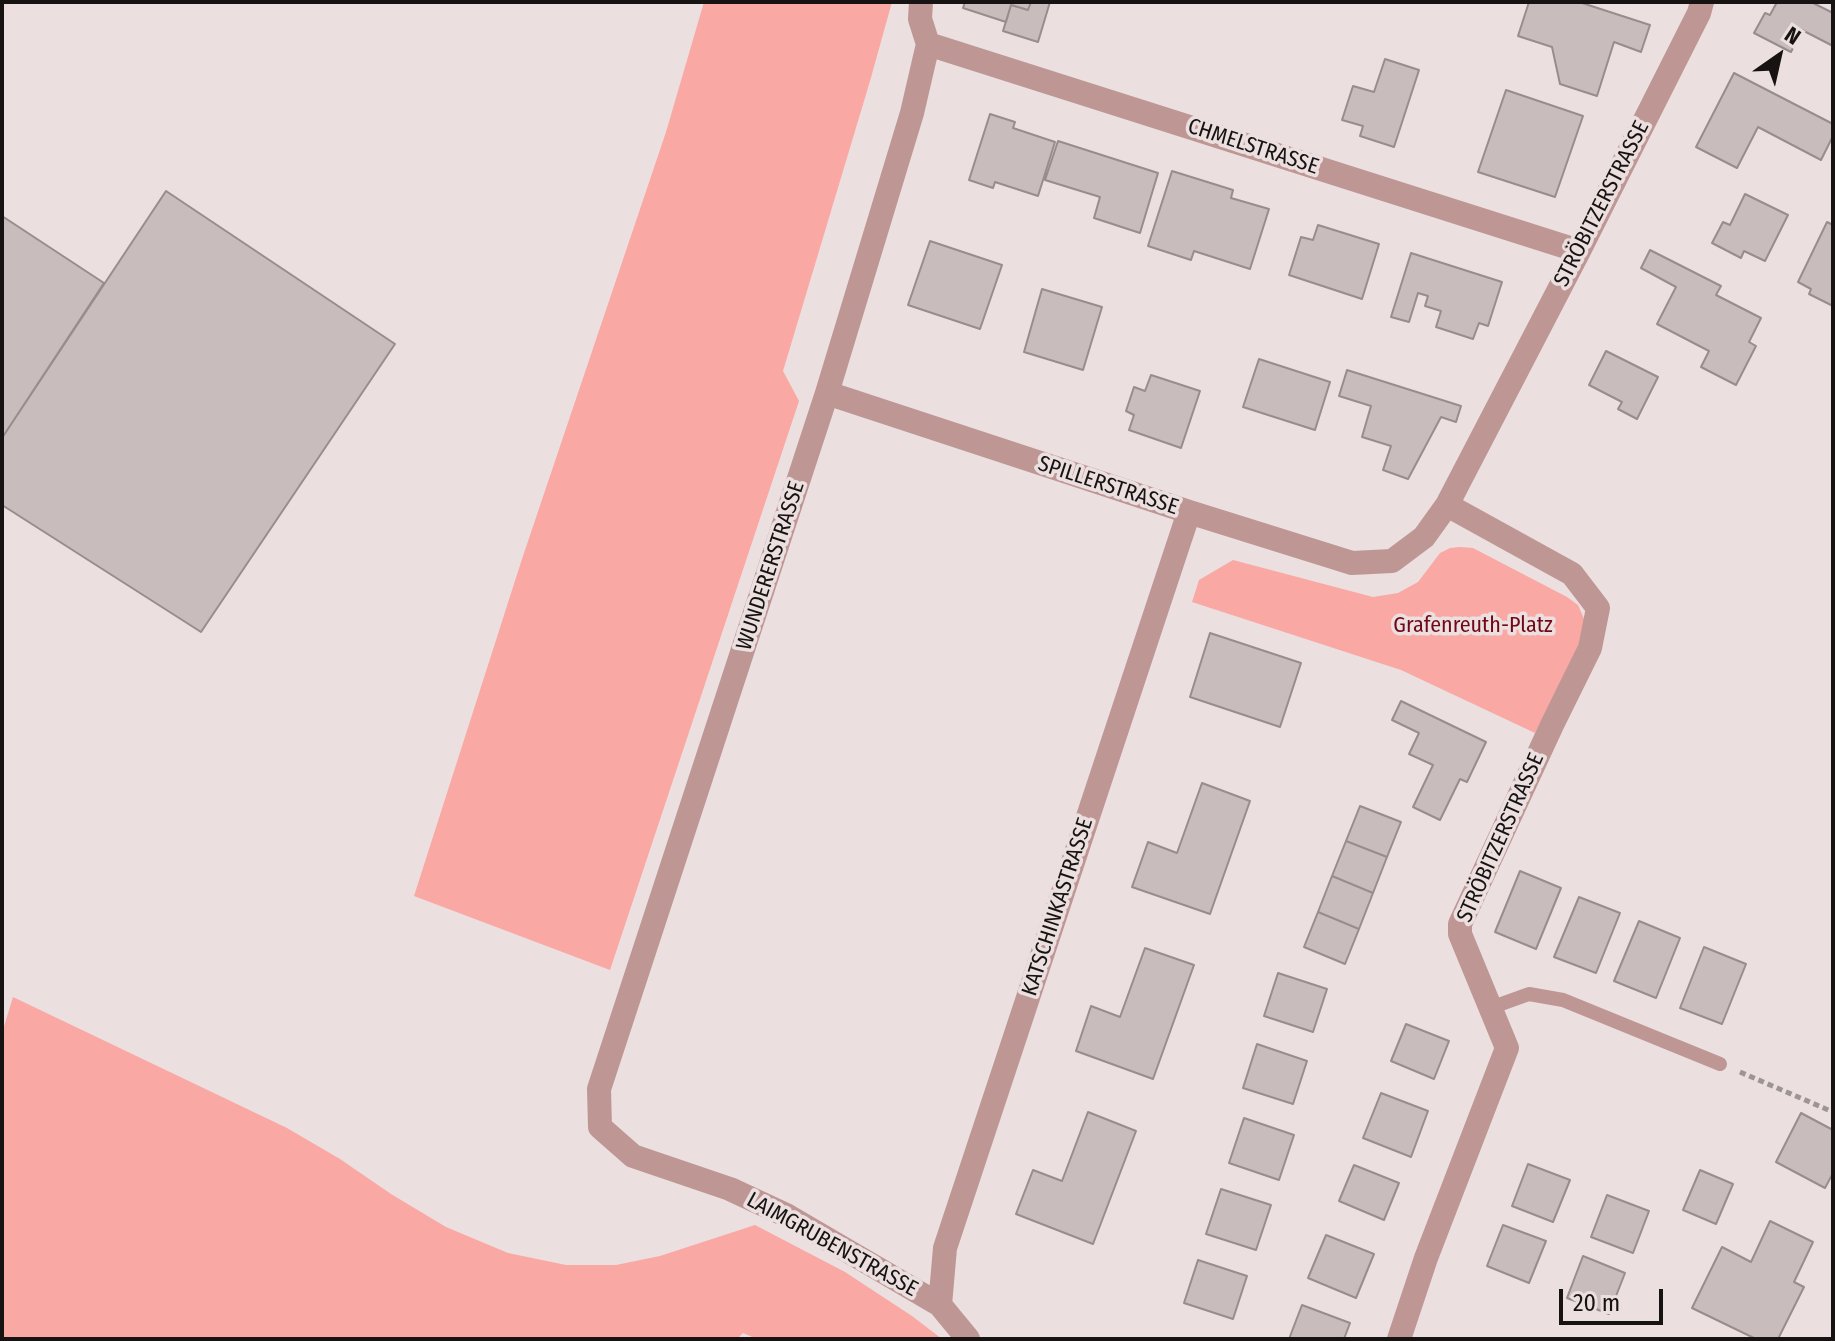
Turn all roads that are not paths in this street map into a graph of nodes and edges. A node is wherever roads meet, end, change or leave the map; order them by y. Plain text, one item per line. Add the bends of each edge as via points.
1 (921, 2) edge
2 (1702, 2) edge
3 (928, 44) junction
4 (1579, 251) junction
5 (827, 393) junction
6 (1447, 505) junction
7 (1189, 512) junction
8 (1392, 561) joint
9 (1490, 1008) junction
10 (1720, 1064) road end
11 (600, 1127) joint
12 (940, 1305) junction
13 (968, 1339) edge
14 (1399, 1339) edge

1 - 3 street, WUNDERERSTRASSE
2 - 4 street, STRÖBITZERSTRASSE
3 - 4 street, CHMELSTRASSE
3 - 5 street, WUNDERERSTRASSE
4 - 6 street, STRÖBITZERSTRASSE
5 - 7 street, SPILLERSTRASSE
5 - 11 street, WUNDERERSTRASSE via 599,1089
6 - 8 street, STRÖBITZERSTRASSE via 1424,537
6 - 9 street, STRÖBITZERSTRASSE via 1572,574 1598,608 1590,648 1460,924
7 - 8 street, SPILLERSTRASSE via 1352,563
7 - 12 street, KATSCHINKASTRASSE via 945,1248
9 - 10 lane via 1529,994 1563,1000
9 - 14 street, STRÖBITZERSTRASSE via 1507,1048
11 - 12 street, LAIMGRUBENSTRASSE via 633,1156 730,1189 788,1216
12 - 13 street, LAIMGRUBENSTRASSE

